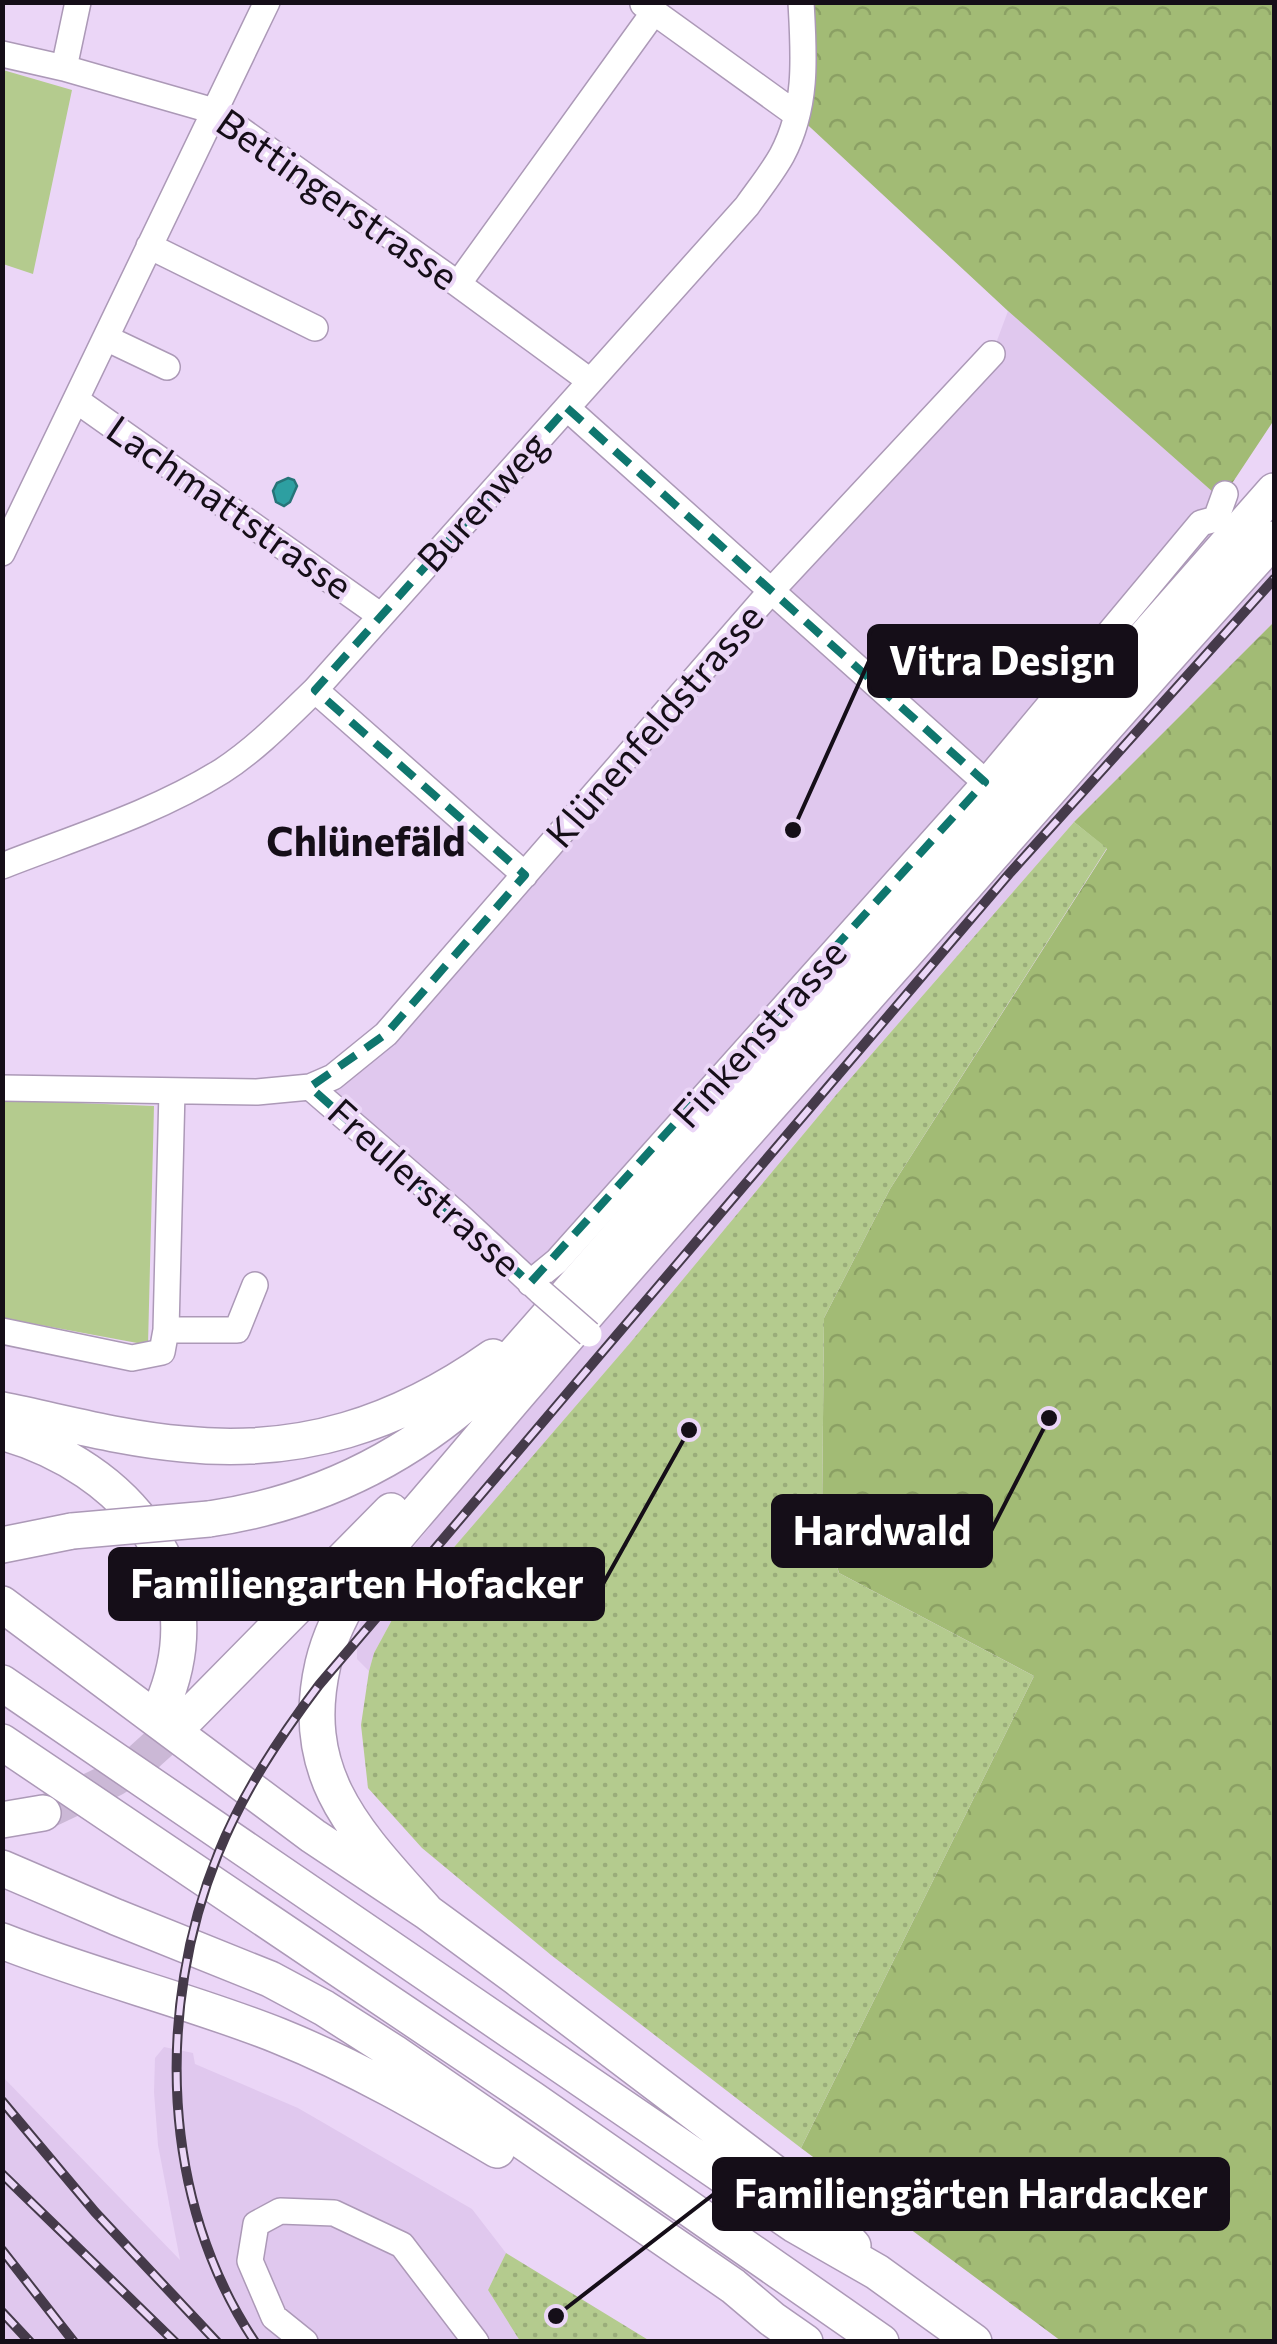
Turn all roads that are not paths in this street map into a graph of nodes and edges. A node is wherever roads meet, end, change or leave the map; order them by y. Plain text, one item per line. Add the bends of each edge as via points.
1 (78, 2) edge
2 (267, 2) edge
3 (801, 2) edge
4 (647, 7) edge
5 (2, 54) edge
6 (64, 68) junction
7 (214, 111) junction
8 (798, 114) junction
9 (150, 246) junction
10 (458, 284) junction
11 (315, 328) dead end
12 (106, 338) junction
13 (992, 354) dead end
14 (167, 368) dead end
15 (590, 381) junction
16 (76, 400) junction
17 (567, 408) junction
18 (1274, 480) edge
19 (1274, 491) edge
20 (1225, 494) dead end
21 (1274, 535) edge
22 (2, 554) edge
23 (1222, 574) junction
24 (772, 590) junction
25 (381, 616) junction
26 (315, 690) junction
27 (985, 782) junction
28 (2, 866) edge
29 (525, 875) junction
30 (310, 1087) junction
31 (2, 1088) edge
32 (172, 1092) junction
33 (255, 1285) dead end
34 (564, 1302) junction
35 (2, 1331) edge
36 (164, 1341) junction
37 (2, 1410) edge
38 (2, 1432) edge
39 (13, 1542) edge
40 (2, 1604) edge
41 (2, 1683) edge
42 (2, 1742) edge
43 (43, 1813) tunnel mouth
44 (2, 1820) edge
45 (2, 1868) edge
46 (427, 1912) junction
47 (2, 1941) edge
48 (877, 2272) junction
49 (772, 2319) junction
50 (305, 2342) edge
51 (476, 2342) edge
52 (806, 2342) edge
53 (881, 2342) edge
54 (974, 2342) edge

1 - 6 street
2 - 7 street
3 - 8 street, Burenweg
4 - 8 street
4 - 10 street
5 - 6 street, Bettingerstrasse
6 - 7 street, Bettingerstrasse
7 - 9 street
7 - 10 street, Bettingerstrasse
8 - 15 street, Burenweg via 783,154 747,206
9 - 11 street
9 - 12 street
10 - 15 street, Bettingerstrasse
12 - 14 street
12 - 16 street
13 - 24 street, Klünenfeldstrasse
15 - 17 street, Burenweg
16 - 22 street
16 - 25 street, Lachmattstrasse
17 - 24 street
17 - 25 street, Burenweg
18 - 23 highway
19 - 23 highway
20 - 27 street, Finkenstrasse via 1216,519 1201,523
21 - 23 highway
23 - 34 highway
24 - 27 street
24 - 29 street, Klünenfeldstrasse
25 - 26 street, Burenweg
26 - 28 street, Burenweg via 224,770 166,802
26 - 29 street
27 - 34 street, Finkenstrasse via 558,1262
29 - 30 street, Klünenfeldstrasse via 386,1034
30 - 32 street, Freulerstrasse
30 - 34 street, Freulerstrasse
31 - 32 street, Freulerstrasse
32 - 36 street
33 - 36 street via 237,1330
34 - 37 highway via 470,1373 396,1414 328,1436 259,1446 179,1444
34 - 38 highway via 173,1713 178,1610 150,1532 92,1472
34 - 39 highway, bridge via 452,1418 346,1481 260,1510
34 - 46 highway via 368,1572 327,1648 316,1719 332,1788 356,1830
35 - 36 street via 132,1358
40 - 46 highway via 281,1813
41 - 48 highway via 795,2225
42 - 53 highway
43 - 44 highway
45 - 49 highway via 270,1979 324,2008
46 - 48 highway via 810,2200
47 - 49 highway via 232,2018 342,2064 578,2197 728,2298
48 - 54 highway
49 - 52 highway
50 - 51 street via 274,2317 250,2261 256,2224 280,2211 334,2212 402,2245

